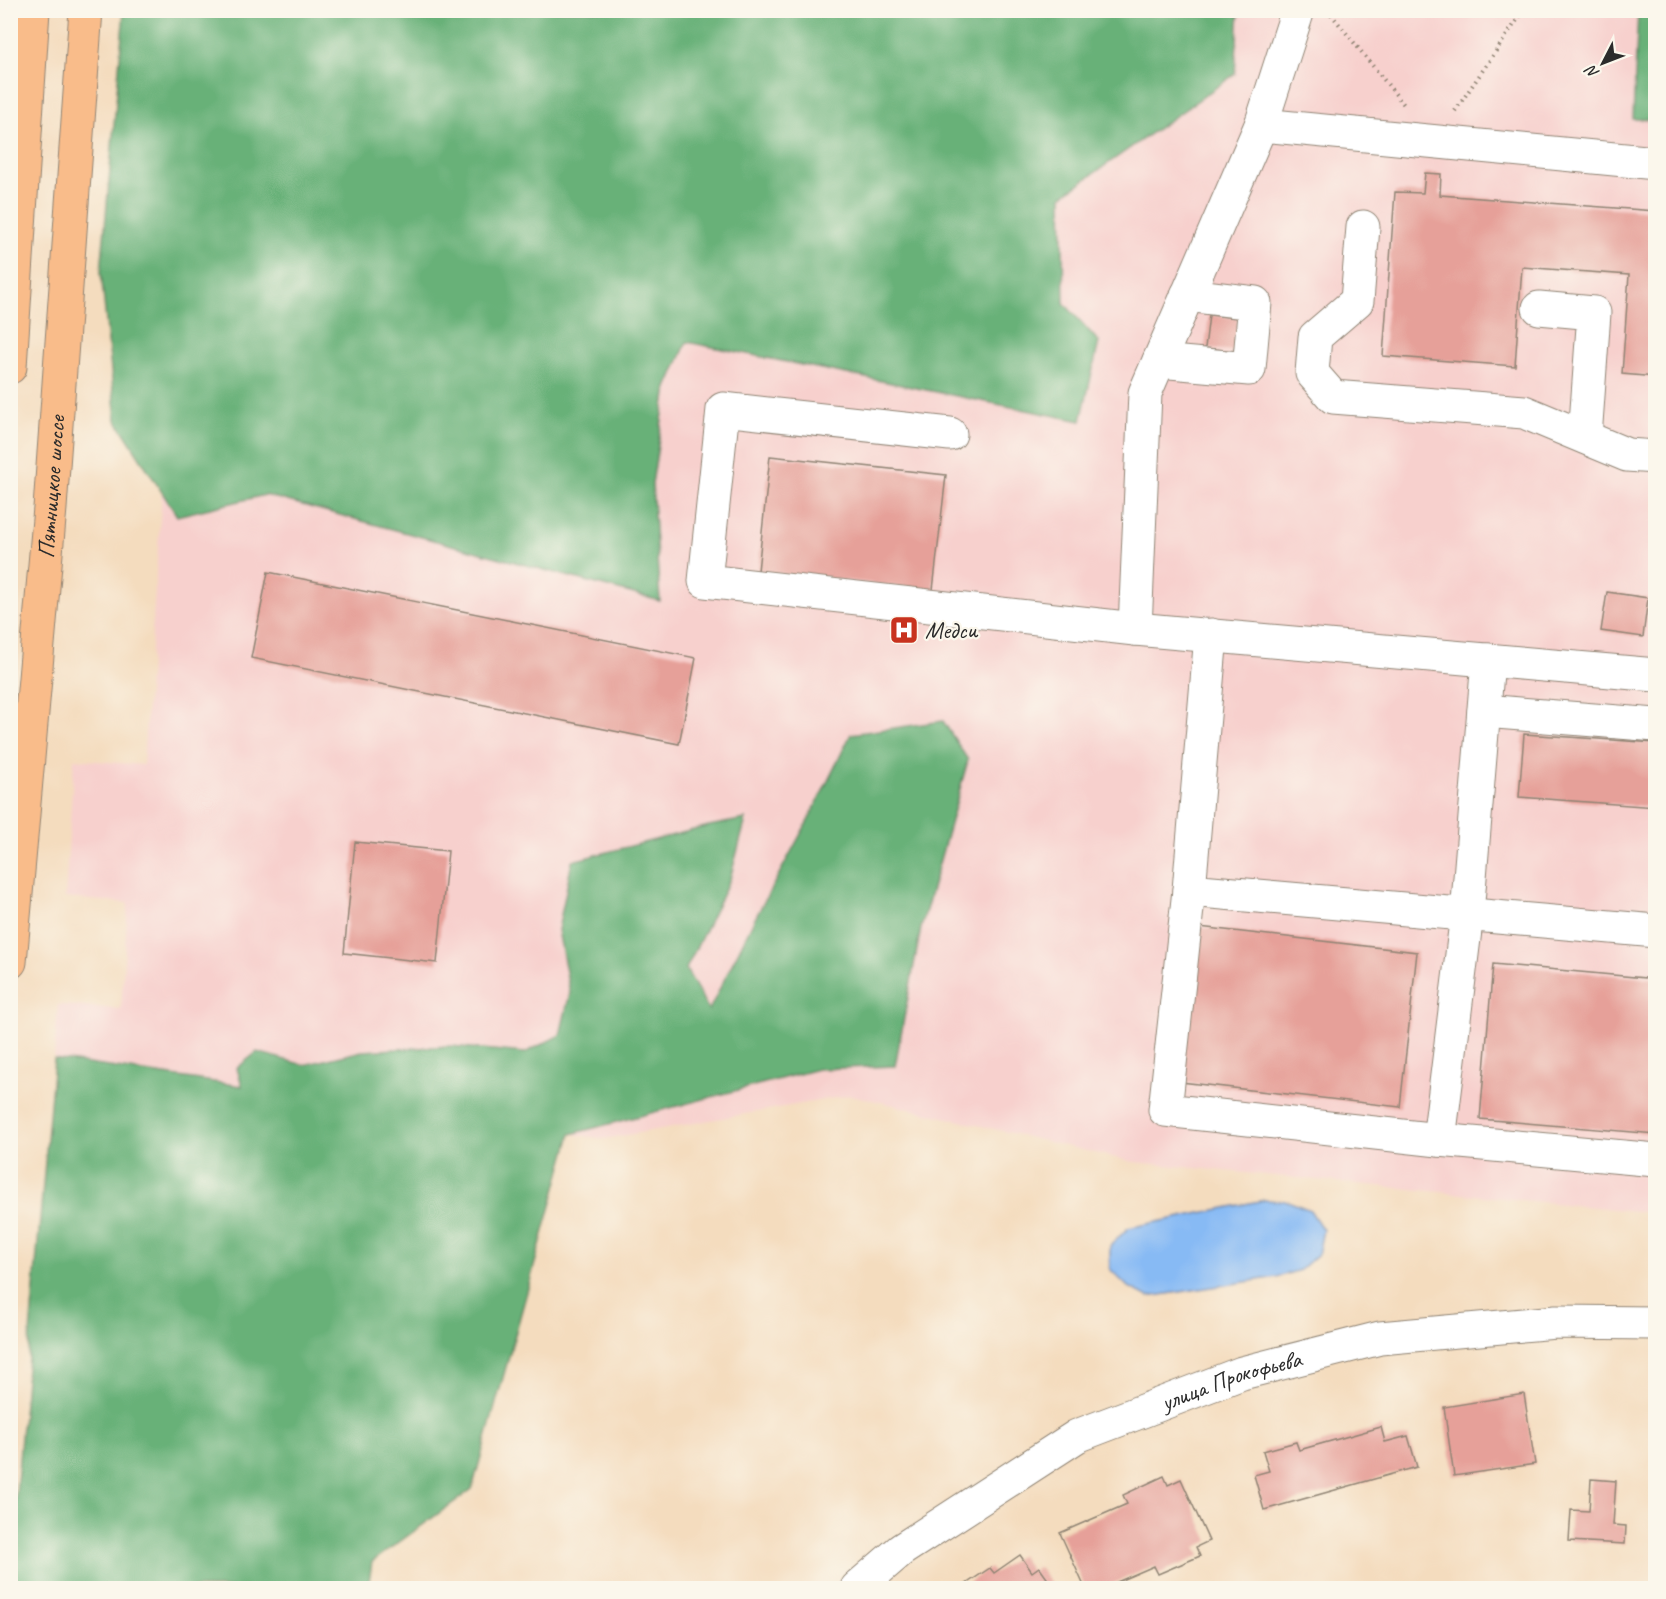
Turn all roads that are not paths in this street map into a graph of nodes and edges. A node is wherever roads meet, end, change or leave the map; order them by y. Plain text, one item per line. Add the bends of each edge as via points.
1 (33, 10) edge
2 (86, 10) edge
3 (1298, 10) edge
4 (1262, 125) junction
5 (1656, 163) edge
6 (1363, 226) dead end
7 (1187, 295) junction
8 (1539, 308) dead end
9 (1159, 361) junction
10 (10, 367) edge
11 (950, 434) dead end
12 (1585, 437) junction
13 (1656, 457) edge
14 (1135, 629) junction
15 (1211, 635) junction
16 (1488, 660) junction
17 (1656, 675) edge
18 (1484, 711) junction
19 (1656, 725) edge
20 (1189, 890) junction
21 (1467, 914) junction
22 (1656, 931) edge
23 (10, 962) edge
24 (1439, 1140) junction
25 (1656, 1160) edge
26 (1656, 1323) edge
27 (857, 1588) edge

1 - 10 main road
2 - 23 main road, Пятницкое шоссе via 50,507
3 - 4 street
4 - 5 street
4 - 7 street
6 - 12 street via 1357,301 1315,337 1312,373 1333,397 1524,412
7 - 9 street
7 - 9 street via 1255,303 1249,369
8 - 12 street via 1594,313
9 - 14 street via 1145,393
11 - 14 street via 723,409 705,581
12 - 13 street via 1627,455
14 - 15 street
15 - 16 street
15 - 20 street
16 - 17 street
16 - 18 street
18 - 19 street
18 - 21 street
20 - 21 street
20 - 24 street via 1165,1110
21 - 22 street
21 - 24 street
24 - 25 street
26 - 27 street, улица Прокофьева via 1556,1322 1380,1338 1242,1373 1077,1436 901,1550

